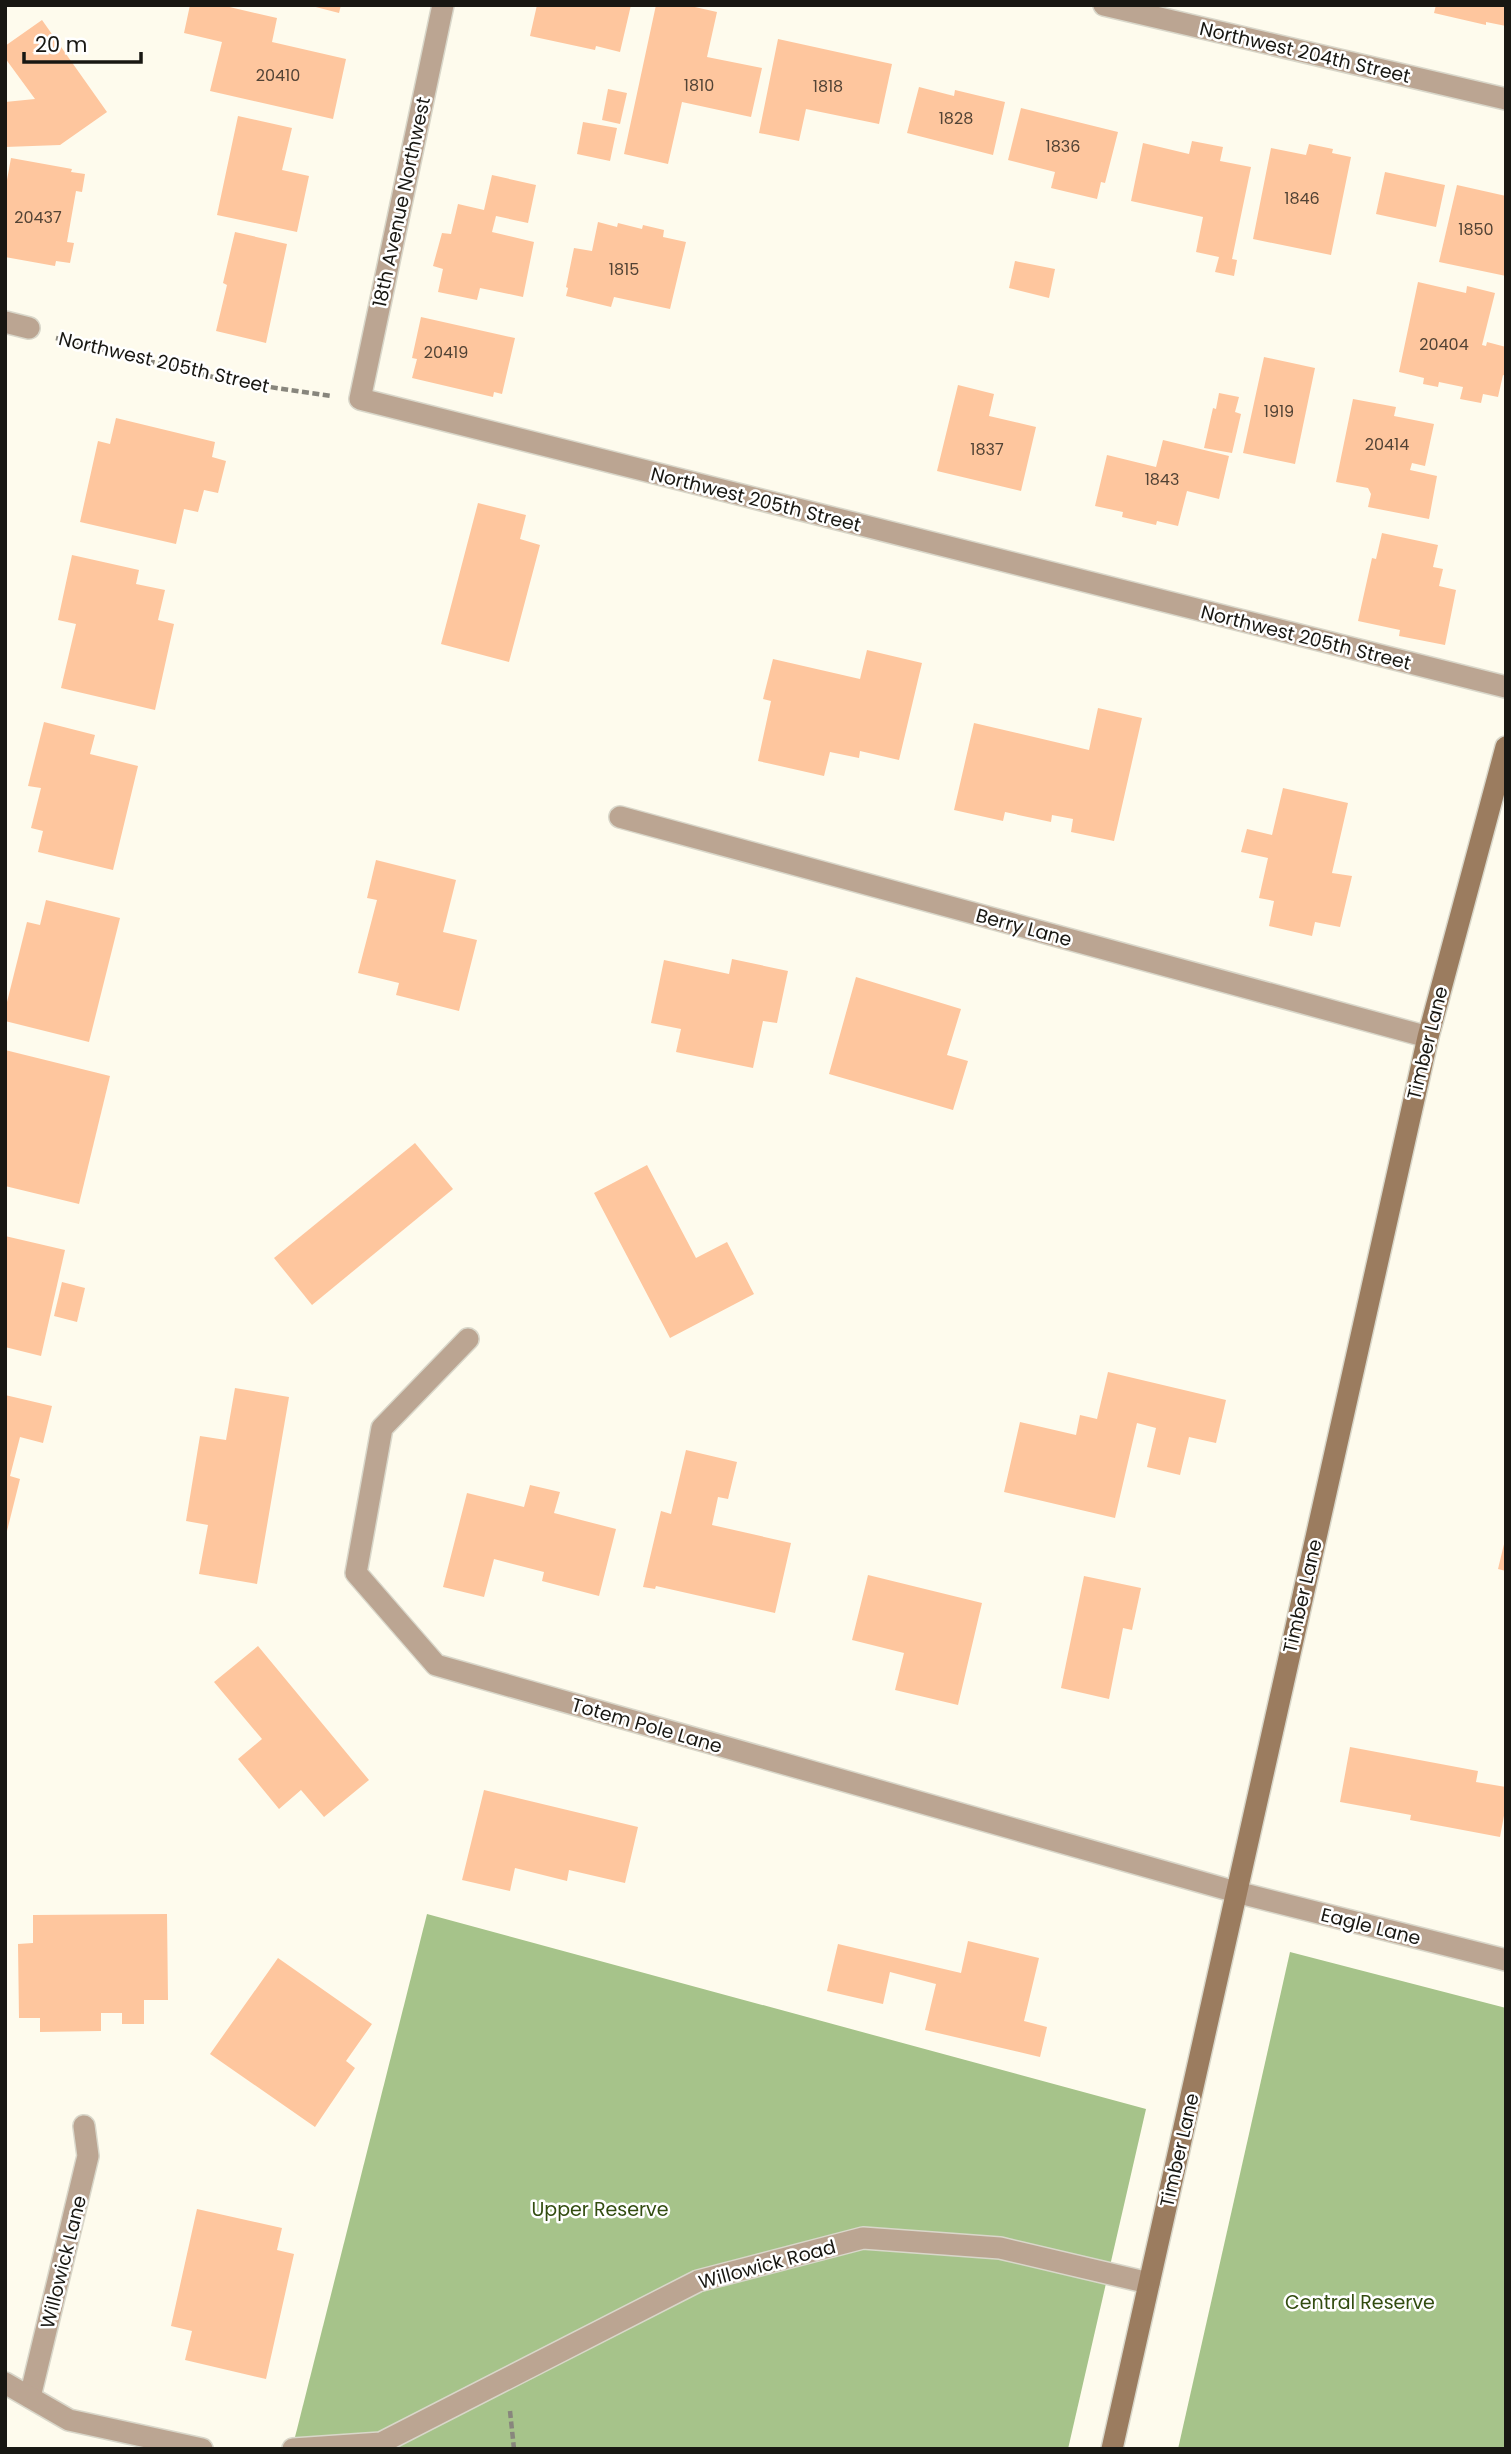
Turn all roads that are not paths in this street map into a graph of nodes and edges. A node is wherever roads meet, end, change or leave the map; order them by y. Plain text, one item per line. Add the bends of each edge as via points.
1 (443, 5) edge
2 (1104, 5) edge
3 (1506, 99) edge
4 (5, 322) edge
5 (29, 328) road end
6 (360, 399) joint
7 (1506, 687) edge
8 (1506, 747) edge
9 (620, 817) dead end
10 (1427, 1037) junction
11 (468, 1339) dead end
12 (1236, 1892) junction
13 (1506, 1960) edge
14 (84, 2126) dead end
15 (1149, 2283) junction
16 (5, 2383) edge
17 (30, 2398) junction
18 (202, 2449) edge
19 (293, 2449) edge
20 (1112, 2449) edge

1 - 6 street, 18th Avenue Northwest
2 - 3 street, Northwest 204th Street
4 - 5 street
6 - 7 street, Northwest 205th Street
8 - 10 street, Timber Lane
9 - 10 street, Berry Lane
10 - 12 street, Timber Lane
11 - 12 street, Totem Pole Lane via 382,1428 356,1573 436,1665
12 - 13 street, Eagle Lane
12 - 15 street, Timber Lane
14 - 17 street, Willowick Lane via 88,2156
15 - 19 street, Willowick Road via 1000,2248 863,2238 698,2280 381,2443
15 - 20 street, Timber Lane
16 - 17 street
17 - 18 street via 69,2420

